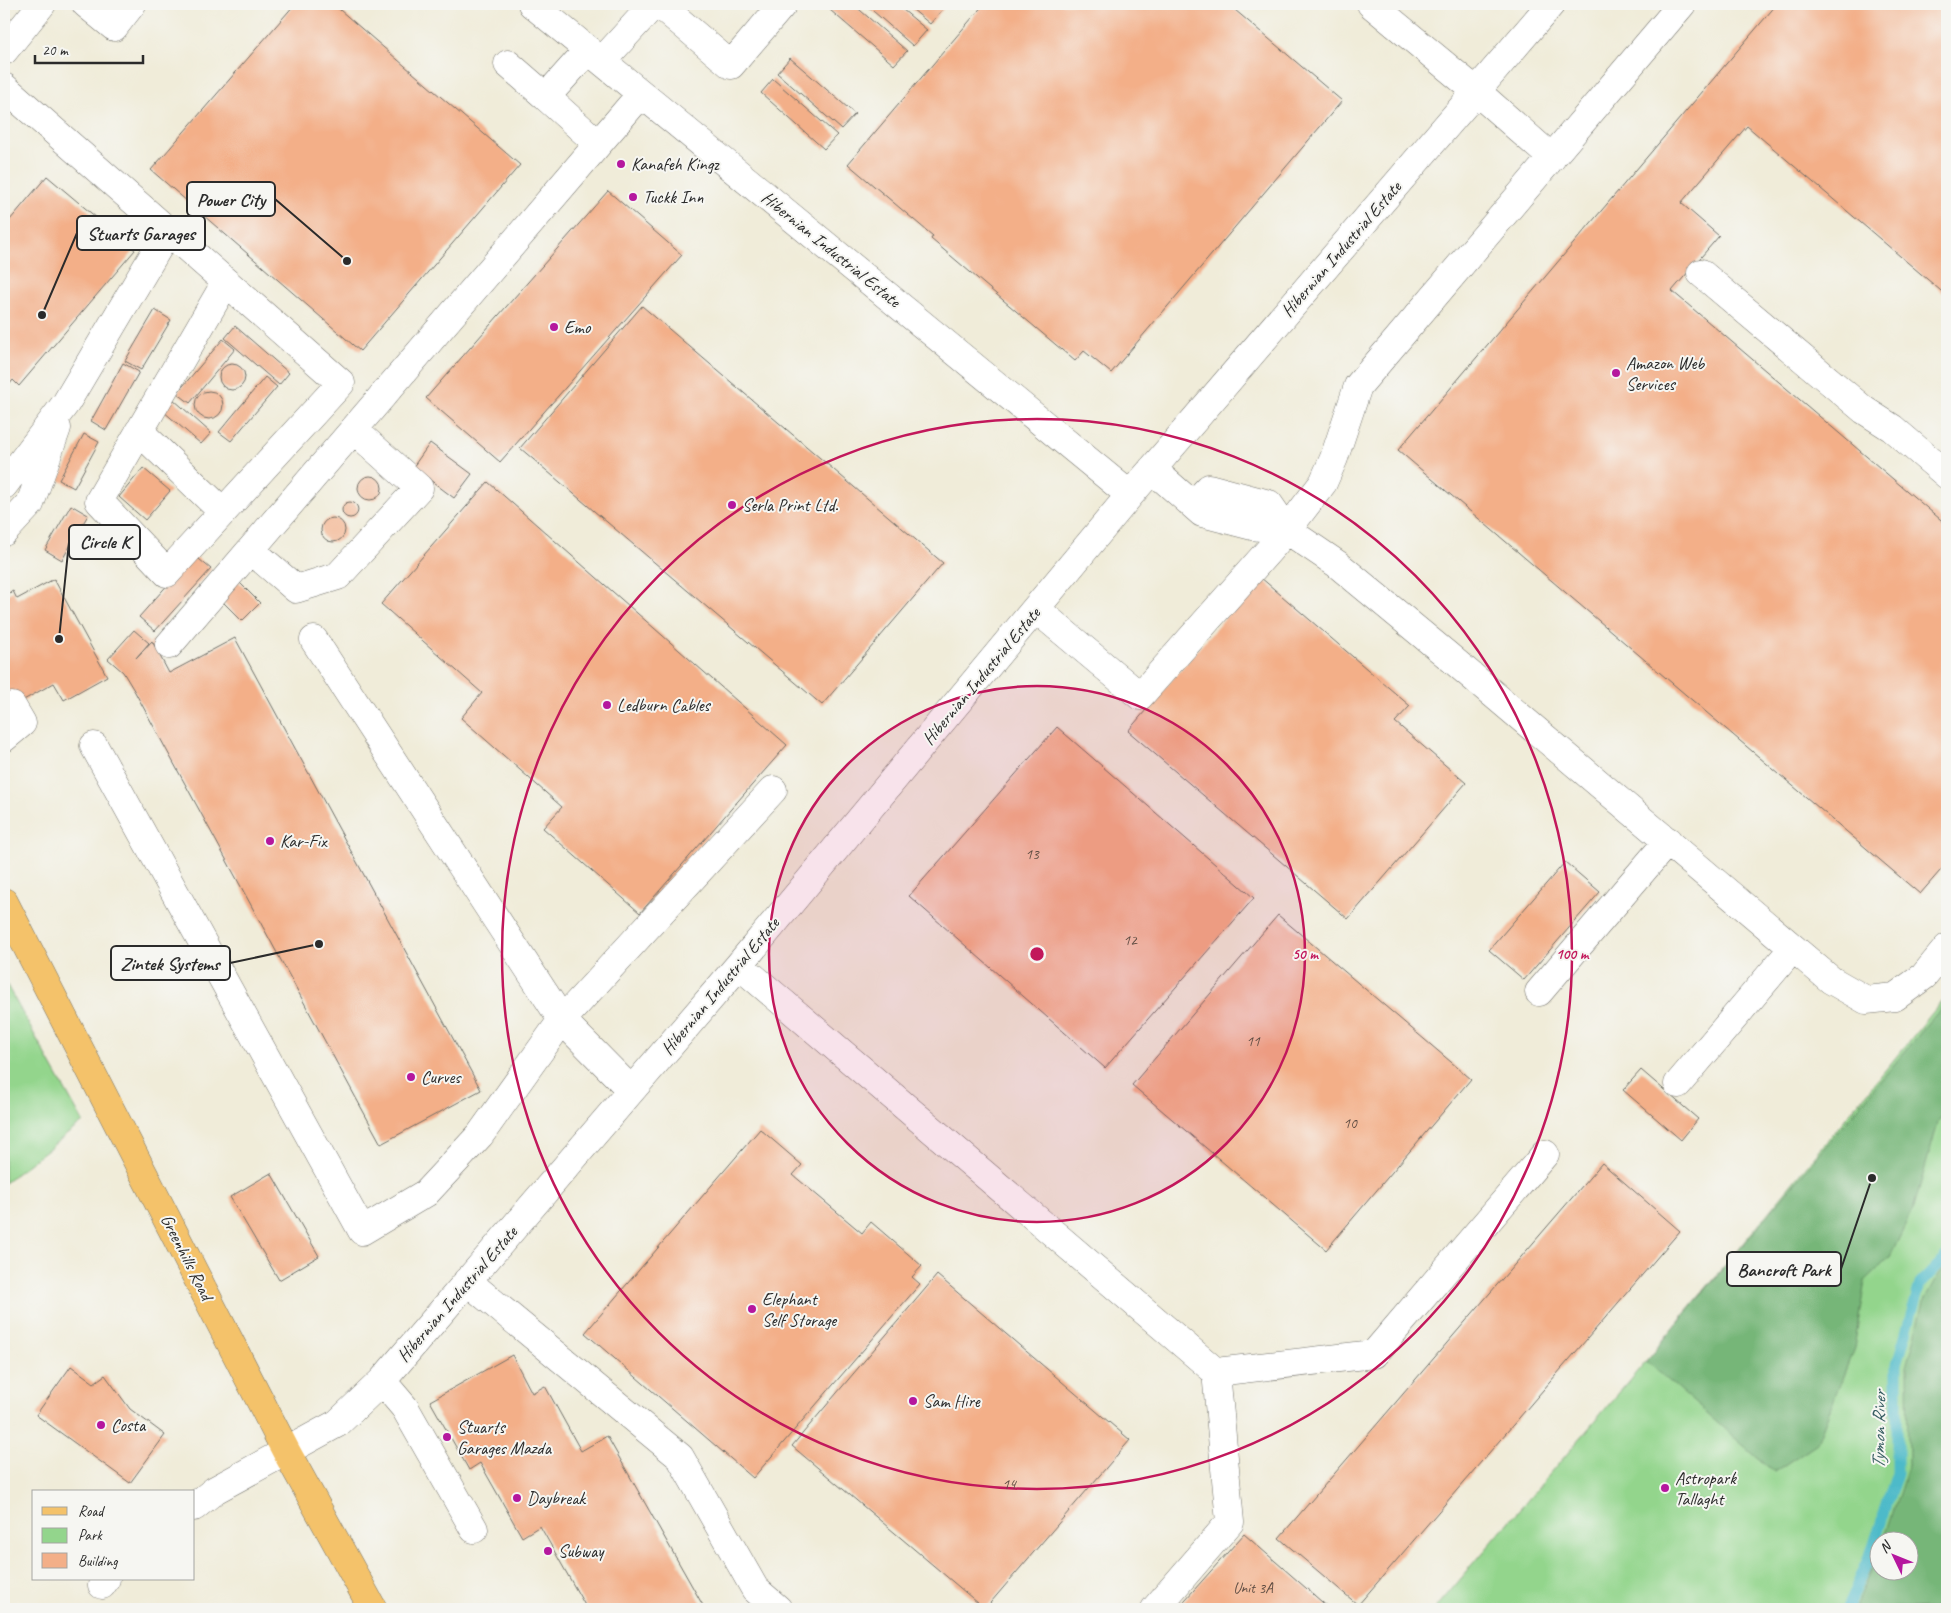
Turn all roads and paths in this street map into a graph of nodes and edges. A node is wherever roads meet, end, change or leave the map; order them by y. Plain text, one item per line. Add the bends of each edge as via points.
1 (42, 4) edge
2 (86, 4) edge
3 (132, 4) edge
4 (532, 4) edge
5 (654, 4) edge
6 (659, 4) edge
7 (783, 4) edge
8 (1371, 4) edge
9 (1551, 4) edge
10 (1682, 4) edge
11 (9, 33) edge
12 (595, 55) junction
13 (508, 64) dead end
14 (4, 87) edge
15 (1476, 91) junction
16 (641, 94) junction
17 (546, 97) junction
18 (586, 133) dead end
19 (1552, 158) junction
20 (168, 231) junction
21 (1701, 273) dead end
22 (226, 282) junction
23 (354, 430) junction
24 (139, 431) junction
25 (1152, 469) junction
26 (1947, 475) edge
27 (16, 476) edge
28 (1130, 495) junction
29 (223, 512) junction
30 (1287, 530) junction
31 (4, 532) edge
32 (251, 550) junction
33 (1036, 609) junction
34 (314, 640) dead end
35 (169, 645) dead end
36 (12, 706) dead end
37 (4, 738) edge
38 (94, 746) dead end
39 (773, 790) dead end
40 (1668, 841) junction
41 (4, 902) edge
42 (1793, 948) junction
43 (1947, 948) edge
44 (739, 965) junction
45 (1539, 992) dead end
46 (562, 1020) junction
47 (1678, 1084) dead end
48 (631, 1090) junction
49 (1545, 1154) dead end
50 (467, 1281) junction
51 (1216, 1372) junction
52 (382, 1381) junction
53 (286, 1451) junction
54 (195, 1506) edge
55 (474, 1529) dead end
56 (373, 1609) edge
57 (778, 1609) edge
58 (1155, 1609) edge

1 - 11 street
2 - 3 street via 114,26
4 - 12 street, Hibernian Industrial Estate
5 - 12 street
6 - 7 street via 730,65
8 - 15 street
9 - 15 street, Hibernian Industrial Estate
10 - 19 street
12 - 16 street, Hibernian Industrial Estate
12 - 17 street
13 - 17 street
14 - 20 street
15 - 19 street
15 - 25 street, Hibernian Industrial Estate
16 - 23 street
16 - 28 street, Hibernian Industrial Estate
17 - 18 street
19 - 30 street via 1358,386 1323,483
20 - 22 street
20 - 27 street via 66,403
21 - 26 street
22 - 24 street
22 - 29 street via 341,383
23 - 32 street
23 - 32 street via 419,488 338,576 296,589
24 - 29 street
24 - 29 street via 99,501 167,573
25 - 28 street, Hibernian Industrial Estate
25 - 30 street via 1194,504 1209,488 1269,504
27 - 31 street via 30,504
28 - 33 street, Hibernian Industrial Estate
30 - 33 street via 1140,696
30 - 40 street via 1344,570
32 - 35 street
33 - 44 street, Hibernian Industrial Estate
34 - 46 street
36 - 37 street via 22,723
38 - 46 street via 362,1231 433,1186 480,1135
39 - 46 street
40 - 42 street
40 - 45 street
41 - 53 main road, Greenhills Road
42 - 43 street via 1831,980 1866,1000 1895,997 1924,976
42 - 47 street
44 - 48 street, Hibernian Industrial Estate
44 - 51 street
46 - 48 street
48 - 50 street, Hibernian Industrial Estate
49 - 51 street via 1374,1354
50 - 52 street, Hibernian Industrial Estate
50 - 57 street via 680,1457 755,1589
51 - 58 street via 1230,1522
52 - 53 street, Hibernian Industrial Estate via 338,1423
52 - 55 street via 405,1408
53 - 54 street, Hibernian Industrial Estate via 215,1490
53 - 56 main road, Greenhills Road

